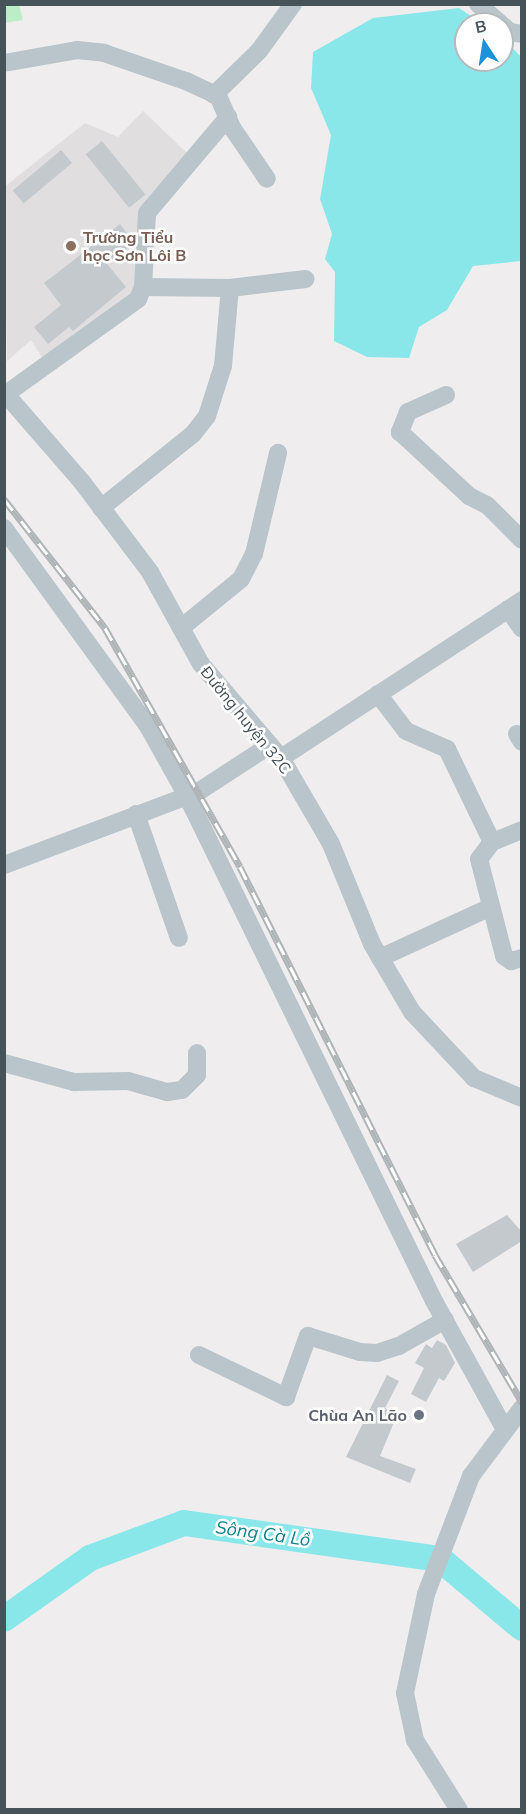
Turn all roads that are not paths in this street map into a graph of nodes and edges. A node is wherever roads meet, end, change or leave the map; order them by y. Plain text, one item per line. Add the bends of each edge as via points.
1 (293, 4) edge
2 (4, 63) edge
3 (214, 95) junction
4 (228, 117) junction
5 (267, 179) dead end
6 (305, 279) dead end
7 (142, 287) junction
8 (230, 288) junction
9 (5, 393) edge
10 (446, 395) dead end
11 (278, 453) dead end
12 (101, 508) junction
13 (4, 528) edge
14 (522, 540) edge
15 (515, 605) edge
16 (181, 628) junction
17 (522, 629) edge
18 (378, 694) junction
19 (275, 752) junction
20 (187, 796) junction
21 (136, 814) junction
22 (522, 830) edge
23 (492, 842) junction
24 (4, 865) edge
25 (490, 907) junction
26 (179, 938) dead end
27 (380, 958) junction
28 (522, 958) edge
29 (197, 1053) dead end
30 (4, 1063) edge
31 (522, 1098) edge
32 (445, 1320) junction
33 (199, 1354) dead end
34 (522, 1408) edge
35 (504, 1428) junction
36 (459, 1809) edge

1 - 3 street via 259,51
2 - 3 street via 77,50 104,53
3 - 4 street
4 - 5 street
4 - 7 street via 147,213
6 - 8 street
7 - 8 street
7 - 9 street via 131,305
8 - 12 street via 223,366 207,416 193,434
9 - 12 street, Đường huyện 32C
10 - 14 street via 408,412 400,432 469,496 488,505
11 - 16 street via 254,554 241,579
12 - 16 street, Đường huyện 32C via 150,572
13 - 20 street via 148,726
15 - 17 street
15 - 18 street
16 - 19 street, Đường huyện 32C via 201,664
18 - 19 street
18 - 23 street via 406,731 447,749
19 - 20 street
19 - 27 street, Đường huyện 32C via 331,844
20 - 21 street
20 - 32 street
21 - 24 street
21 - 26 street
22 - 23 street
23 - 25 street via 479,859
25 - 27 street
25 - 28 street via 504,956 511,961
27 - 31 street, Đường huyện 32C via 412,1011 452,1058 487,1085
29 - 30 street via 197,1075 182,1090 167,1092 128,1081 74,1082
32 - 33 street via 399,1346 377,1353 360,1352 308,1336 286,1396
32 - 35 street
34 - 35 street
35 - 36 street via 471,1476 426,1594 405,1693 415,1740

